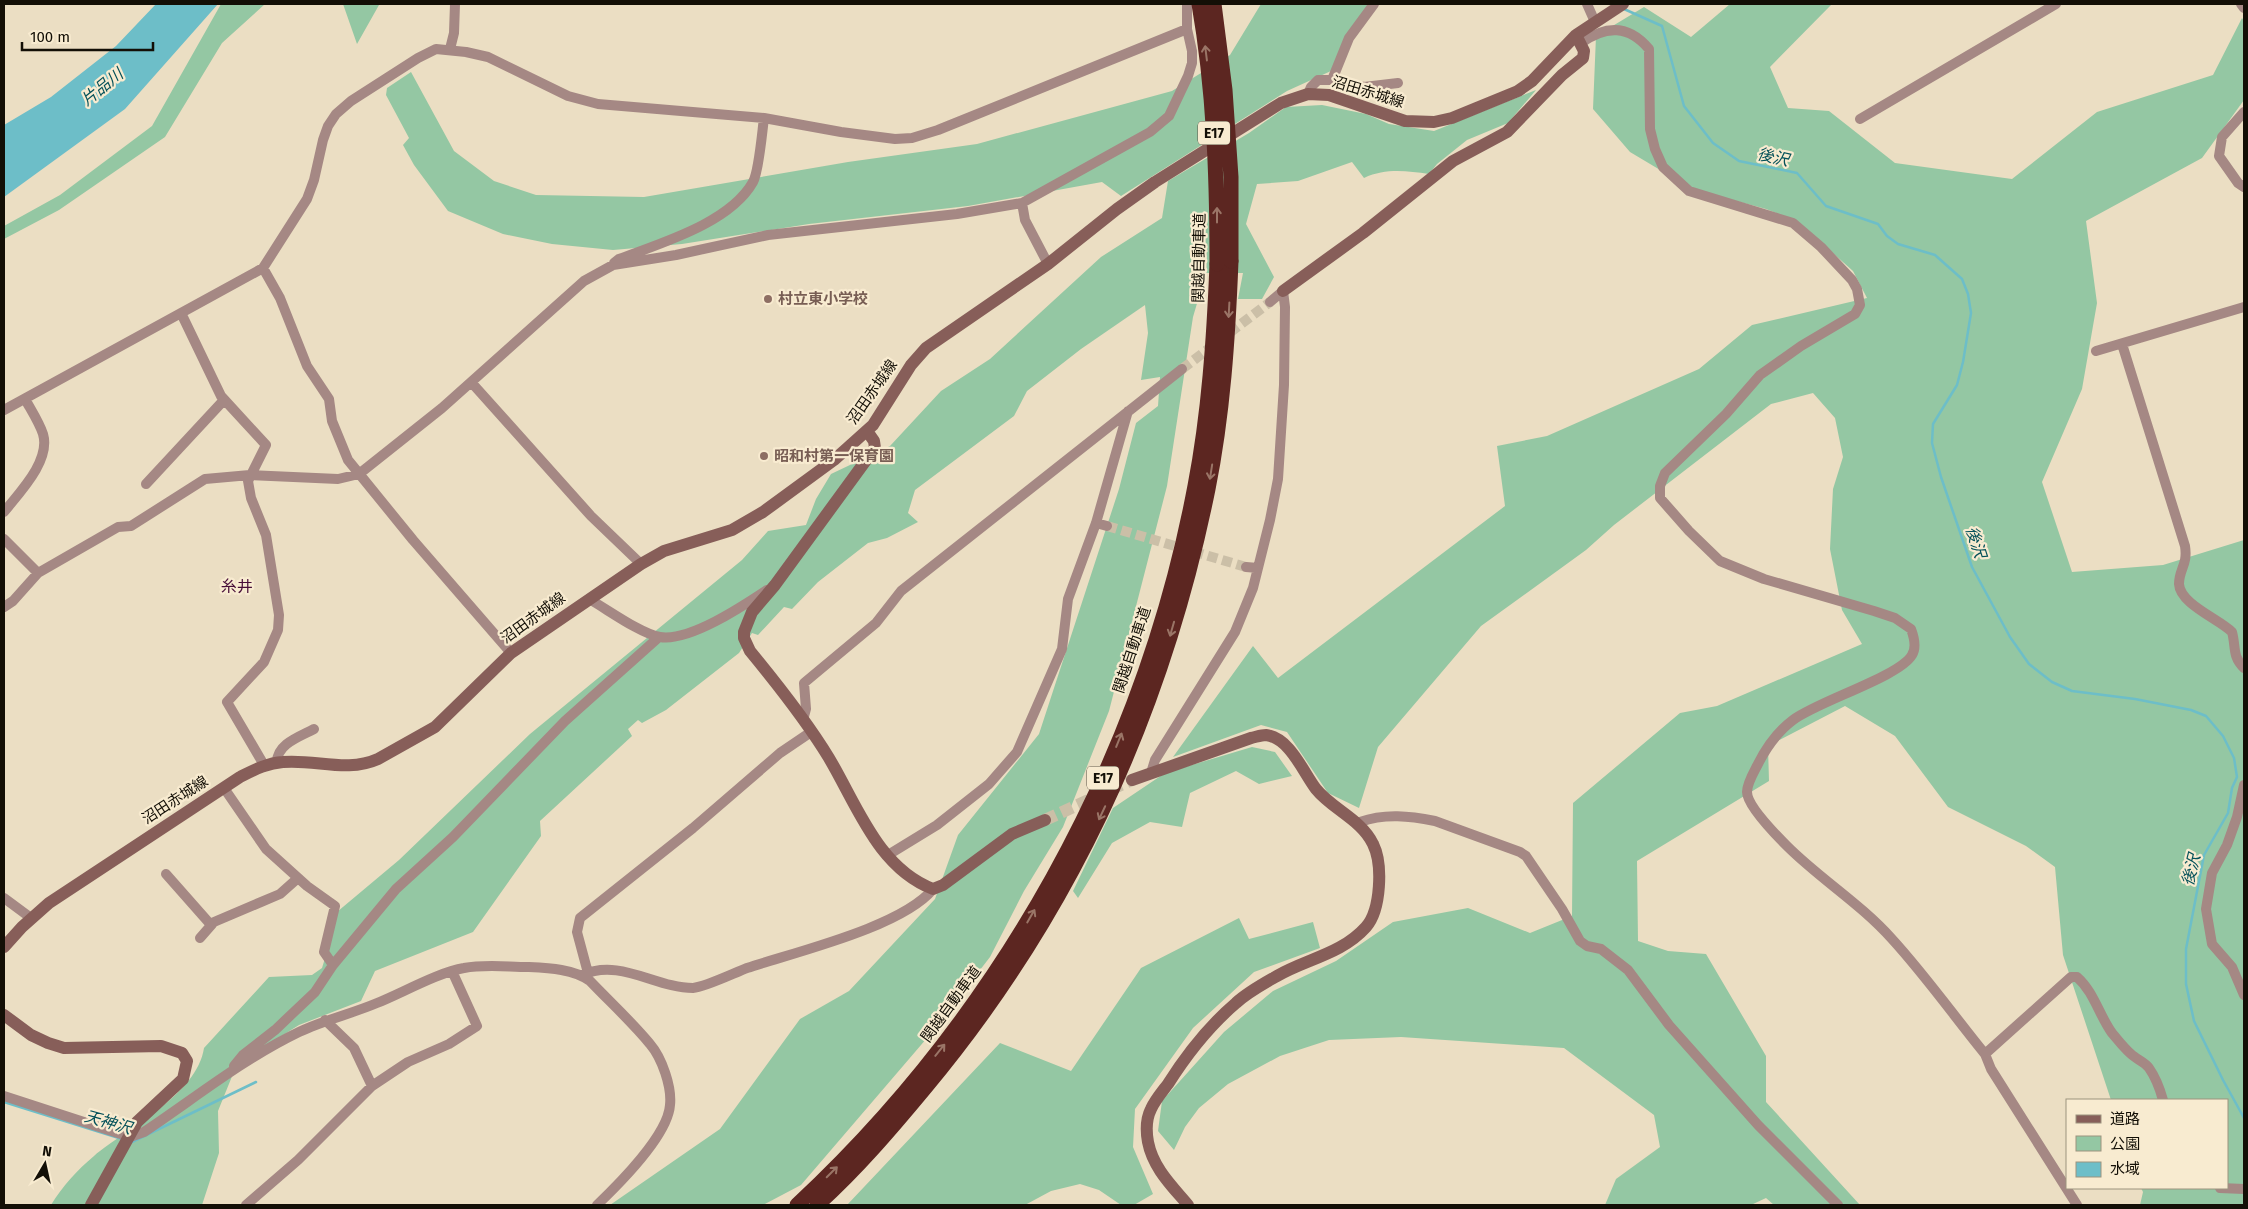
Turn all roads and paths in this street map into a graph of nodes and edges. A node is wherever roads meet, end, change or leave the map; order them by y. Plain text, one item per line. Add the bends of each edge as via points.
1 (455, 4) edge
2 (1187, 4) edge
3 (1199, 4) edge
4 (1214, 4) edge
5 (1374, 4) edge
6 (1587, 4) edge
7 (1623, 4) edge
8 (2056, 4) edge
9 (2241, 4) edge
10 (2244, 8) edge
11 (1600, 19) junction
12 (1187, 29) junction
13 (1579, 39) junction
14 (450, 49) junction
15 (1332, 80) junction
16 (1398, 83) dead end
17 (1308, 94) junction
18 (2244, 112) edge
19 (764, 118) junction
20 (1860, 119) dead end
21 (2244, 187) edge
22 (1022, 203) junction
23 (1224, 263) junction
24 (613, 264) junction
25 (1048, 264) junction
26 (263, 268) junction
27 (1283, 291) junction
28 (1270, 302) tunnel mouth
29 (2244, 307) edge
30 (181, 313) junction
31 (2122, 344) junction
32 (2096, 351) dead end
33 (1182, 369) tunnel mouth
34 (471, 382) junction
35 (25, 399) junction
36 (224, 400) junction
37 (4, 410) edge
38 (1128, 411) junction
39 (867, 431) junction
40 (359, 474) junction
41 (250, 475) junction
42 (146, 484) dead end
43 (4, 512) edge
44 (1096, 523) junction
45 (1107, 526) tunnel mouth
46 (4, 539) edge
47 (641, 564) junction
48 (1246, 567) tunnel mouth
49 (1258, 568) junction
50 (38, 573) junction
51 (775, 585) junction
52 (590, 599) junction
53 (4, 607) edge
54 (659, 637) junction
55 (511, 653) junction
56 (2244, 668) edge
57 (803, 720) junction
58 (314, 729) dead end
59 (811, 732) junction
60 (277, 762) junction
61 (264, 766) junction
62 (1151, 773) junction
63 (1132, 780) tunnel mouth
64 (2244, 785) edge
65 (224, 788) junction
66 (1045, 820) tunnel mouth
67 (1359, 825) junction
68 (888, 855) junction
69 (166, 874) dead end
70 (298, 878) junction
71 (933, 889) junction
72 (4, 898) edge
73 (32, 918) junction
74 (211, 925) junction
75 (200, 938) dead end
76 (4, 947) edge
77 (333, 965) junction
78 (452, 971) junction
79 (585, 974) junction
80 (2244, 995) edge
81 (4, 1015) edge
82 (326, 1020) junction
83 (1985, 1054) junction
84 (230, 1071) junction
85 (372, 1086) junction
86 (4, 1096) edge
87 (2163, 1099) edge
88 (130, 1137) junction
89 (2066, 1188) edge
90 (2228, 1188) edge
91 (2067, 1189) edge
92 (2244, 1189) edge
93 (91, 1205) edge
94 (246, 1205) edge
95 (597, 1205) edge
96 (797, 1205) edge
97 (816, 1205) edge
98 (1188, 1205) edge
99 (1838, 1205) edge
100 (2077, 1205) edge

1 - 14 street
2 - 12 street
23 -> 3 highway, 関越自動車道 / E17, bridge via 1211,93
4 - 23 highway, 関越自動車道 / E17, bridge via 1225,90 1230,167
5 - 15 street via 1349,38
6 - 11 street
7 - 11 street, 沼田赤城線
8 - 20 street
9 - 10 street
11 - 13 street, 沼田赤城線
12 - 19 street via 955,124 912,138 841,132
12 - 22 street via 1192,63 1169,116 1150,132
13 - 17 street, 沼田赤城線 via 1518,91 1434,122 1405,121 1341,98
13 - 27 street via 1583,58 1507,132 1453,161 1363,233
13 - 83 street via 1613,29 1643,41 1649,49 1650,129 1663,167 1688,192 1793,223 1821,247 1857,289 1860,305 1855,314 1760,375 1726,414 1665,473 1660,498 1720,561 1764,579 1895,618 1911,629 1915,648 1904,663 1794,719 1775,736 1747,792 1749,801 1775,834 1892,938
14 - 19 street via 488,57 568,96 598,104
14 - 26 street via 436,49 418,58 336,114 323,140 307,199
15 - 16 street via 1364,87
15 - 17 street via 1318,80
17 - 25 street, 沼田赤城線 via 1265,112 1155,182
18 - 21 street via 2222,137 2219,156
19 - 24 street via 754,181 738,201 686,234
22 - 24 street via 957,214 768,236
22 - 25 street via 1025,220
96 -> 23 highway, 関越自動車道 / E17 via 848,1156 893,1105 941,1049 978,998 1052,880 1112,759 1156,636 1195,487
23 -> 97 highway, 関越自動車道 / E17 via 1228,334 1208,488 1169,642 1123,766 1065,885 991,1004 901,1118
24 - 34 street via 584,281
25 - 39 street, 沼田赤城線 via 926,348 910,365
26 - 30 street
26 - 40 street via 280,298 307,366 328,399 339,441
27 - 28 street
27 - 49 street via 1284,385 1278,479
29 - 31 street
30 - 35 street
30 - 36 street
31 - 32 street
31 - 56 street via 2187,556 2180,577 2181,592 2187,600 2232,632 2235,655
33 - 38 street
34 - 40 street
34 - 47 street via 591,516
35 - 37 street
35 - 43 street via 43,436 43,448 32,477
36 - 41 street via 266,443
36 - 42 street
38 - 44 street
38 - 57 street via 901,591 876,623 808,678 802,688 806,709
39 - 47 street, 沼田赤城線 via 834,460 763,512 732,530 664,550
39 - 51 street via 875,448
40 - 41 street via 338,479
40 - 55 street
41 - 50 street via 205,479 130,526 118,527
41 - 61 street via 249,490 266,536 279,615 278,630 264,662 227,702
44 - 45 street
44 - 68 street via 1068,599 1062,649 1017,752 989,784 936,825
46 - 50 street
47 - 52 street, 沼田赤城線
48 - 49 street
49 - 62 street via 1235,632 1155,760
50 - 53 street
51 - 54 street via 706,626 674,637
51 - 57 street via 752,612 744,638 750,651
52 - 54 street
52 - 55 street, 沼田赤城線
54 - 77 street via 565,721 453,837 396,889
55 - 60 street, 沼田赤城線 via 440,723 424,735 368,764 351,767
57 - 59 street
58 - 60 street via 284,745 277,753
59 - 68 street via 829,758 867,829
59 - 79 street via 780,753 580,918 577,932
60 - 61 street, 沼田赤城線
61 - 65 street, 沼田赤城線
62 - 63 street
62 - 67 street via 1264,735 1287,748 1317,790 1332,806
64 - 80 street via 2227,845 2212,873 2206,909 2212,944 2232,967
65 - 70 street via 266,849
65 - 73 street, 沼田赤城線 via 49,903
66 - 71 street via 1012,834
67 - 98 street via 1374,845 1379,881 1374,911 1368,924 1342,946 1280,974 1236,1002 1187,1055 1151,1109 1146,1124 1152,1158
67 - 99 street via 1368,819 1384,816 1422,818 1526,856 1580,941 1601,949 1628,970 1682,1039 1758,1125
68 - 71 street via 909,876
69 - 74 street
70 - 74 street via 280,894
70 - 77 street via 335,906 324,952
71 - 79 street via 927,897 872,927 697,988 621,971
72 - 73 street
73 - 76 street, 沼田赤城線
74 - 75 street
77 - 84 street via 315,992 275,1030 242,1055
78 - 79 street via 479,966
78 - 82 street via 370,1006
78 - 85 street via 477,1026 448,1044 408,1062
79 - 95 street via 651,1046 662,1068 670,1106 657,1136
81 - 88 street via 31,1035 64,1048 162,1046 182,1052 187,1061 184,1079 142,1116
82 - 84 street via 298,1032
82 - 85 street via 354,1048
83 - 87 street via 2071,978 2077,977 2092,996 2113,1034 2131,1054 2148,1066
83 - 89 street via 1991,1069
84 - 88 street via 144,1132
85 - 94 street via 298,1160
86 - 88 street
88 - 93 street
90 - 92 street
91 - 100 street

